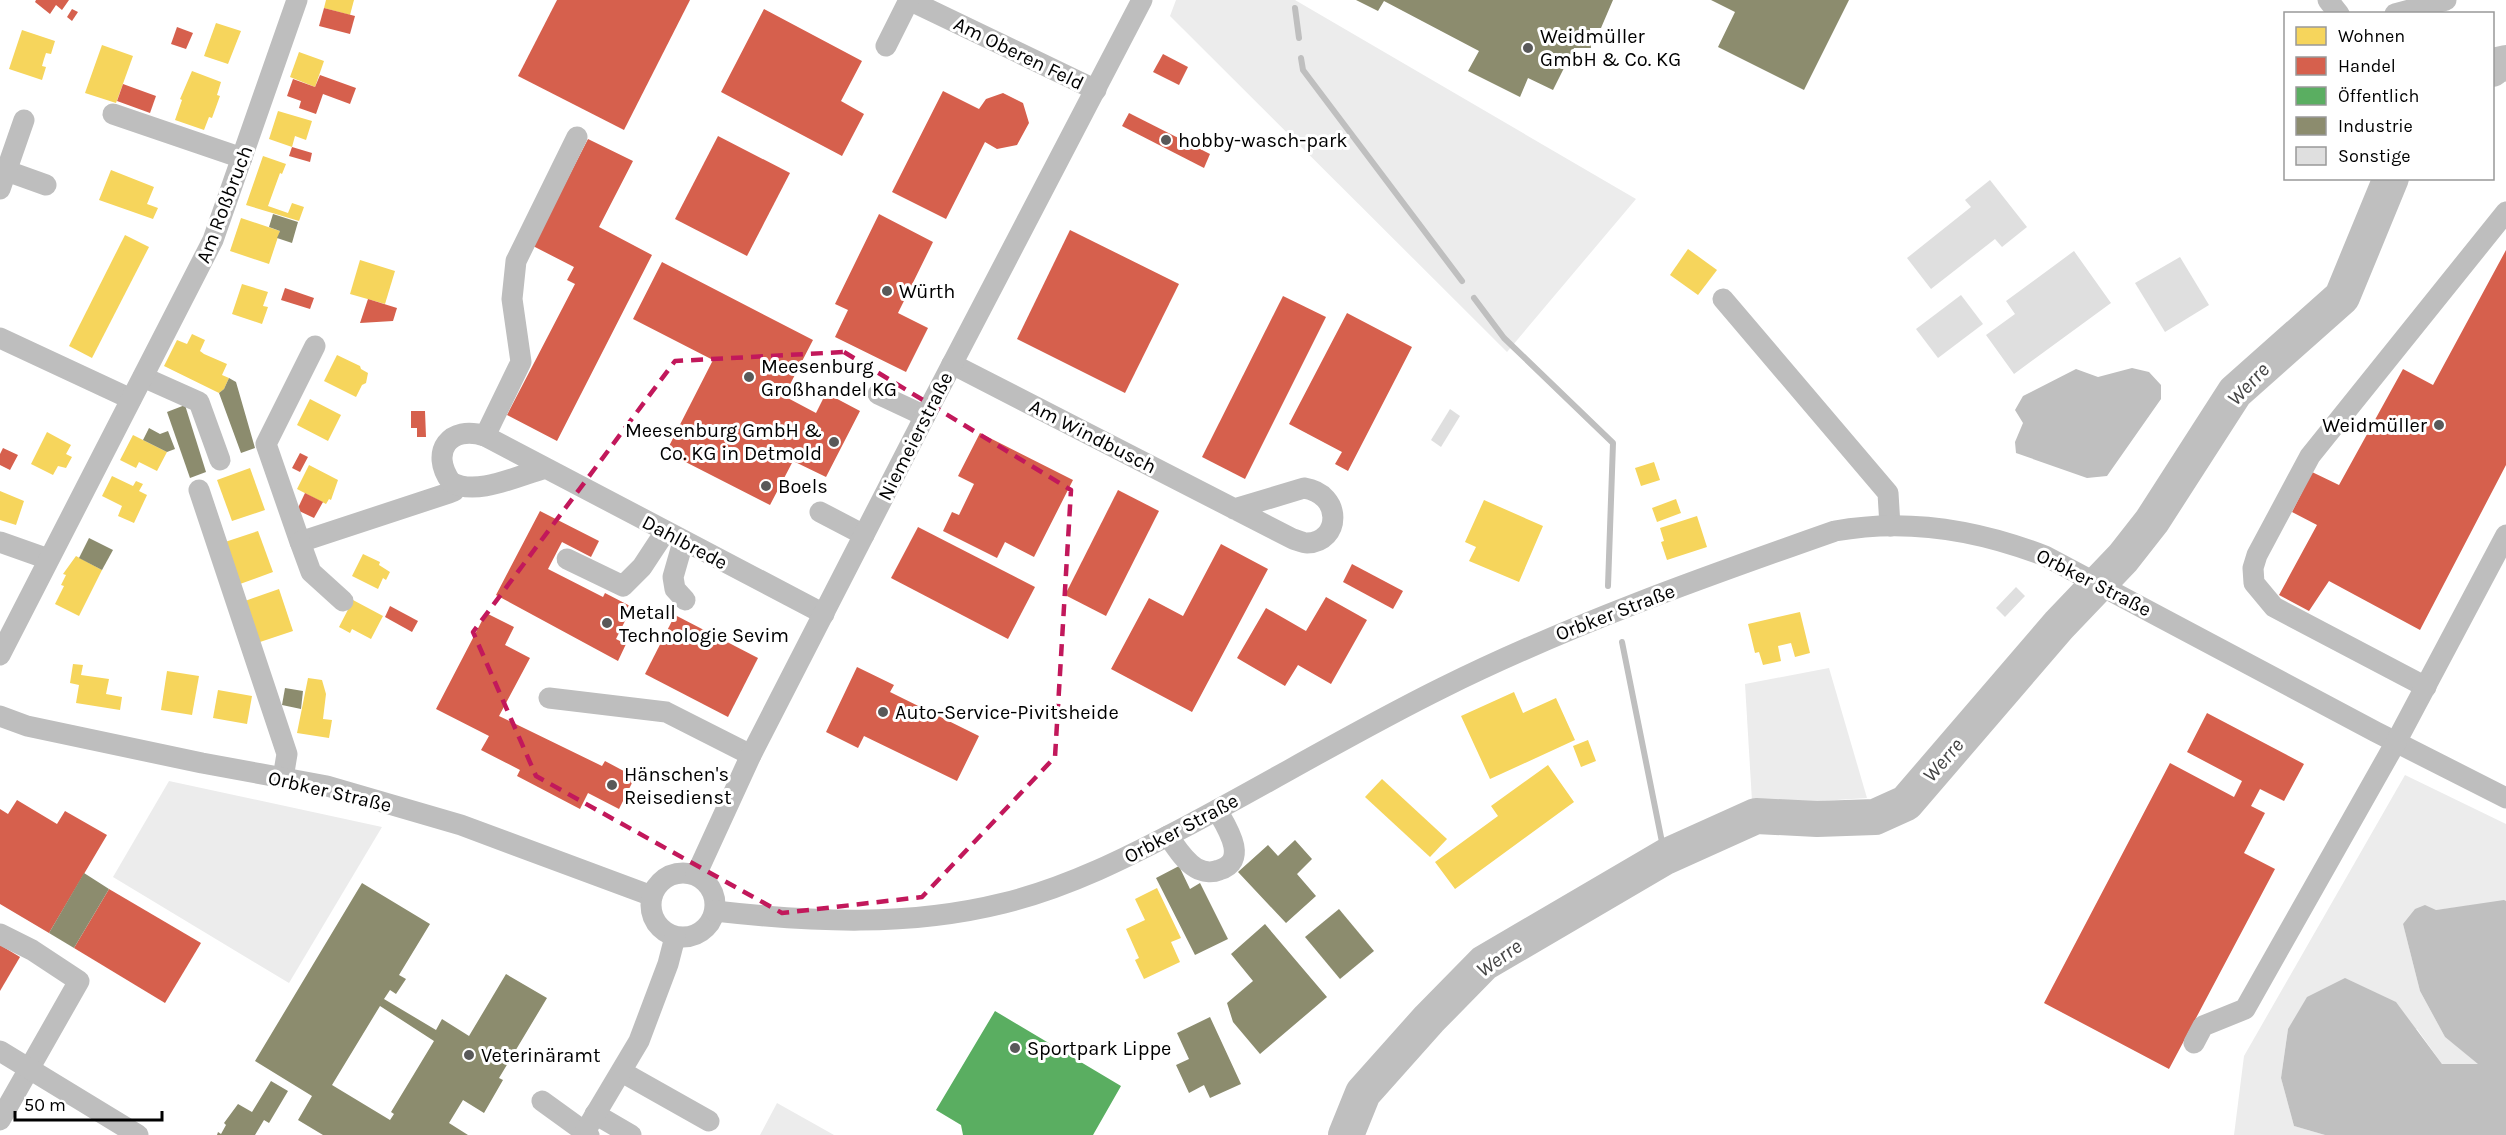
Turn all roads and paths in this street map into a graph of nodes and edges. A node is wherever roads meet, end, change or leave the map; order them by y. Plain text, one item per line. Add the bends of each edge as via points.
1 (297, 0) edge
2 (909, 0) edge
3 (1142, 0) edge
4 (2328, 0) edge
5 (2446, 0) edge
6 (2337, 12) edge
7 (2402, 12) edge
8 (886, 46) dead end
9 (1096, 90) junction
10 (113, 114) dead end
11 (24, 120) dead end
12 (577, 137) dead end
13 (242, 158) junction
14 (3, 180) edge
15 (46, 185) dead end
16 (2506, 212) edge
17 (1723, 299) dead end
18 (0, 338) edge
19 (315, 346) dead end
20 (952, 364) junction
21 (143, 377) junction
22 (878, 394) dead end
23 (131, 399) junction
24 (925, 416) junction
25 (485, 436) junction
26 (220, 460) dead end
27 (546, 468) junction
28 (457, 486) junction
29 (199, 490) dead end
30 (1234, 509) dead end
31 (820, 512) dead end
32 (1890, 526) junction
33 (665, 532) junction
34 (864, 535) junction
35 (2506, 535) edge
36 (0, 542) edge
37 (300, 542) junction
38 (683, 542) junction
39 (48, 559) junction
40 (567, 559) dead end
41 (685, 600) dead end
42 (343, 601) dead end
43 (824, 614) junction
44 (0, 655) edge
45 (2426, 687) junction
46 (549, 698) dead end
47 (0, 716) edge
48 (2396, 742) junction
49 (752, 755) junction
50 (283, 778) junction
51 (2506, 798) edge
52 (1217, 810) junction
53 (1168, 836) junction
54 (696, 875) junction
55 (652, 896) junction
56 (715, 911) junction
57 (0, 934) edge
58 (675, 937) junction
59 (2194, 1043) dead end
60 (0, 1051) edge
61 (30, 1069) junction
62 (622, 1072) junction
63 (7, 1094) edge
64 (542, 1101) dead end
65 (0, 1120) edge
66 (708, 1121) dead end
67 (588, 1129) edge
68 (138, 1135) edge
69 (631, 1135) edge

1 - 13 street, Am Roßbruch
2 - 8 street
2 - 9 street, Am Oberen Feld
3 - 9 street, Niemeierstraße
4 - 6 street
5 - 7 street
9 - 20 street, Niemeierstraße
10 - 13 street
11 - 14 street
12 - 25 street via 516,261 512,299 521,362
13 - 21 street, Am Roßbruch via 213,240
14 - 15 street
16 - 45 street via 2310,456 2253,568 2254,583 2274,607
17 - 32 street via 1889,489
18 - 23 street
19 - 37 street via 266,444
20 - 24 street, Niemeierstraße
20 - 30 street, Am Windbusch
21 - 23 street, Am Roßbruch
21 - 26 street via 198,402
22 - 24 street
23 - 39 street, Am Roßbruch
24 - 34 street, Niemeierstraße
25 - 27 street, Dahlbrede
25 - 28 street, Dahlbrede via 459,434 445,446 441,464
27 - 28 street via 479,488
27 - 33 street, Dahlbrede
28 - 37 street via 454,491
29 - 50 street via 287,754
31 - 34 street
32 - 48 street, Orbker Straße via 1947,529 1992,537 2045,556
32 - 52 street, Orbker Straße via 1835,531 1592,619 1440,688
33 - 38 street, Dahlbrede
33 - 40 street via 642,567 623,586
34 - 43 street, Niemeierstraße
35 - 45 street
36 - 39 street
37 - 42 street via 311,572
38 - 41 street via 673,577 675,589
38 - 43 street, Dahlbrede
39 - 44 street, Am Roßbruch
43 - 49 street, Niemeierstraße
45 - 48 street
46 - 49 street via 666,712
47 - 50 street, Orbker Straße via 27,726
48 - 51 street, Orbker Straße
48 - 59 street via 2245,1009 2203,1026
49 - 54 street, Niemeierstraße
50 - 55 street, Orbker Straße via 327,786 461,825
52 - 53 street, Orbker Straße
52 - 53 street via 1233,838 1235,850 1225,869 1215,872 1195,868
53 - 56 street, Orbker Straße via 1066,884 963,912 870,922
54 - 55 street via 670,876 656,887
54 - 56 street via 712,890
55 - 58 street via 658,926
56 - 58 street via 711,923 701,933 689,938
57 - 61 street via 79,981
58 - 62 street via 639,1041
60 - 61 street
61 - 63 street
61 - 68 street
62 - 66 street
62 - 67 street
63 - 65 street
64 - 67 street
67 - 69 street

